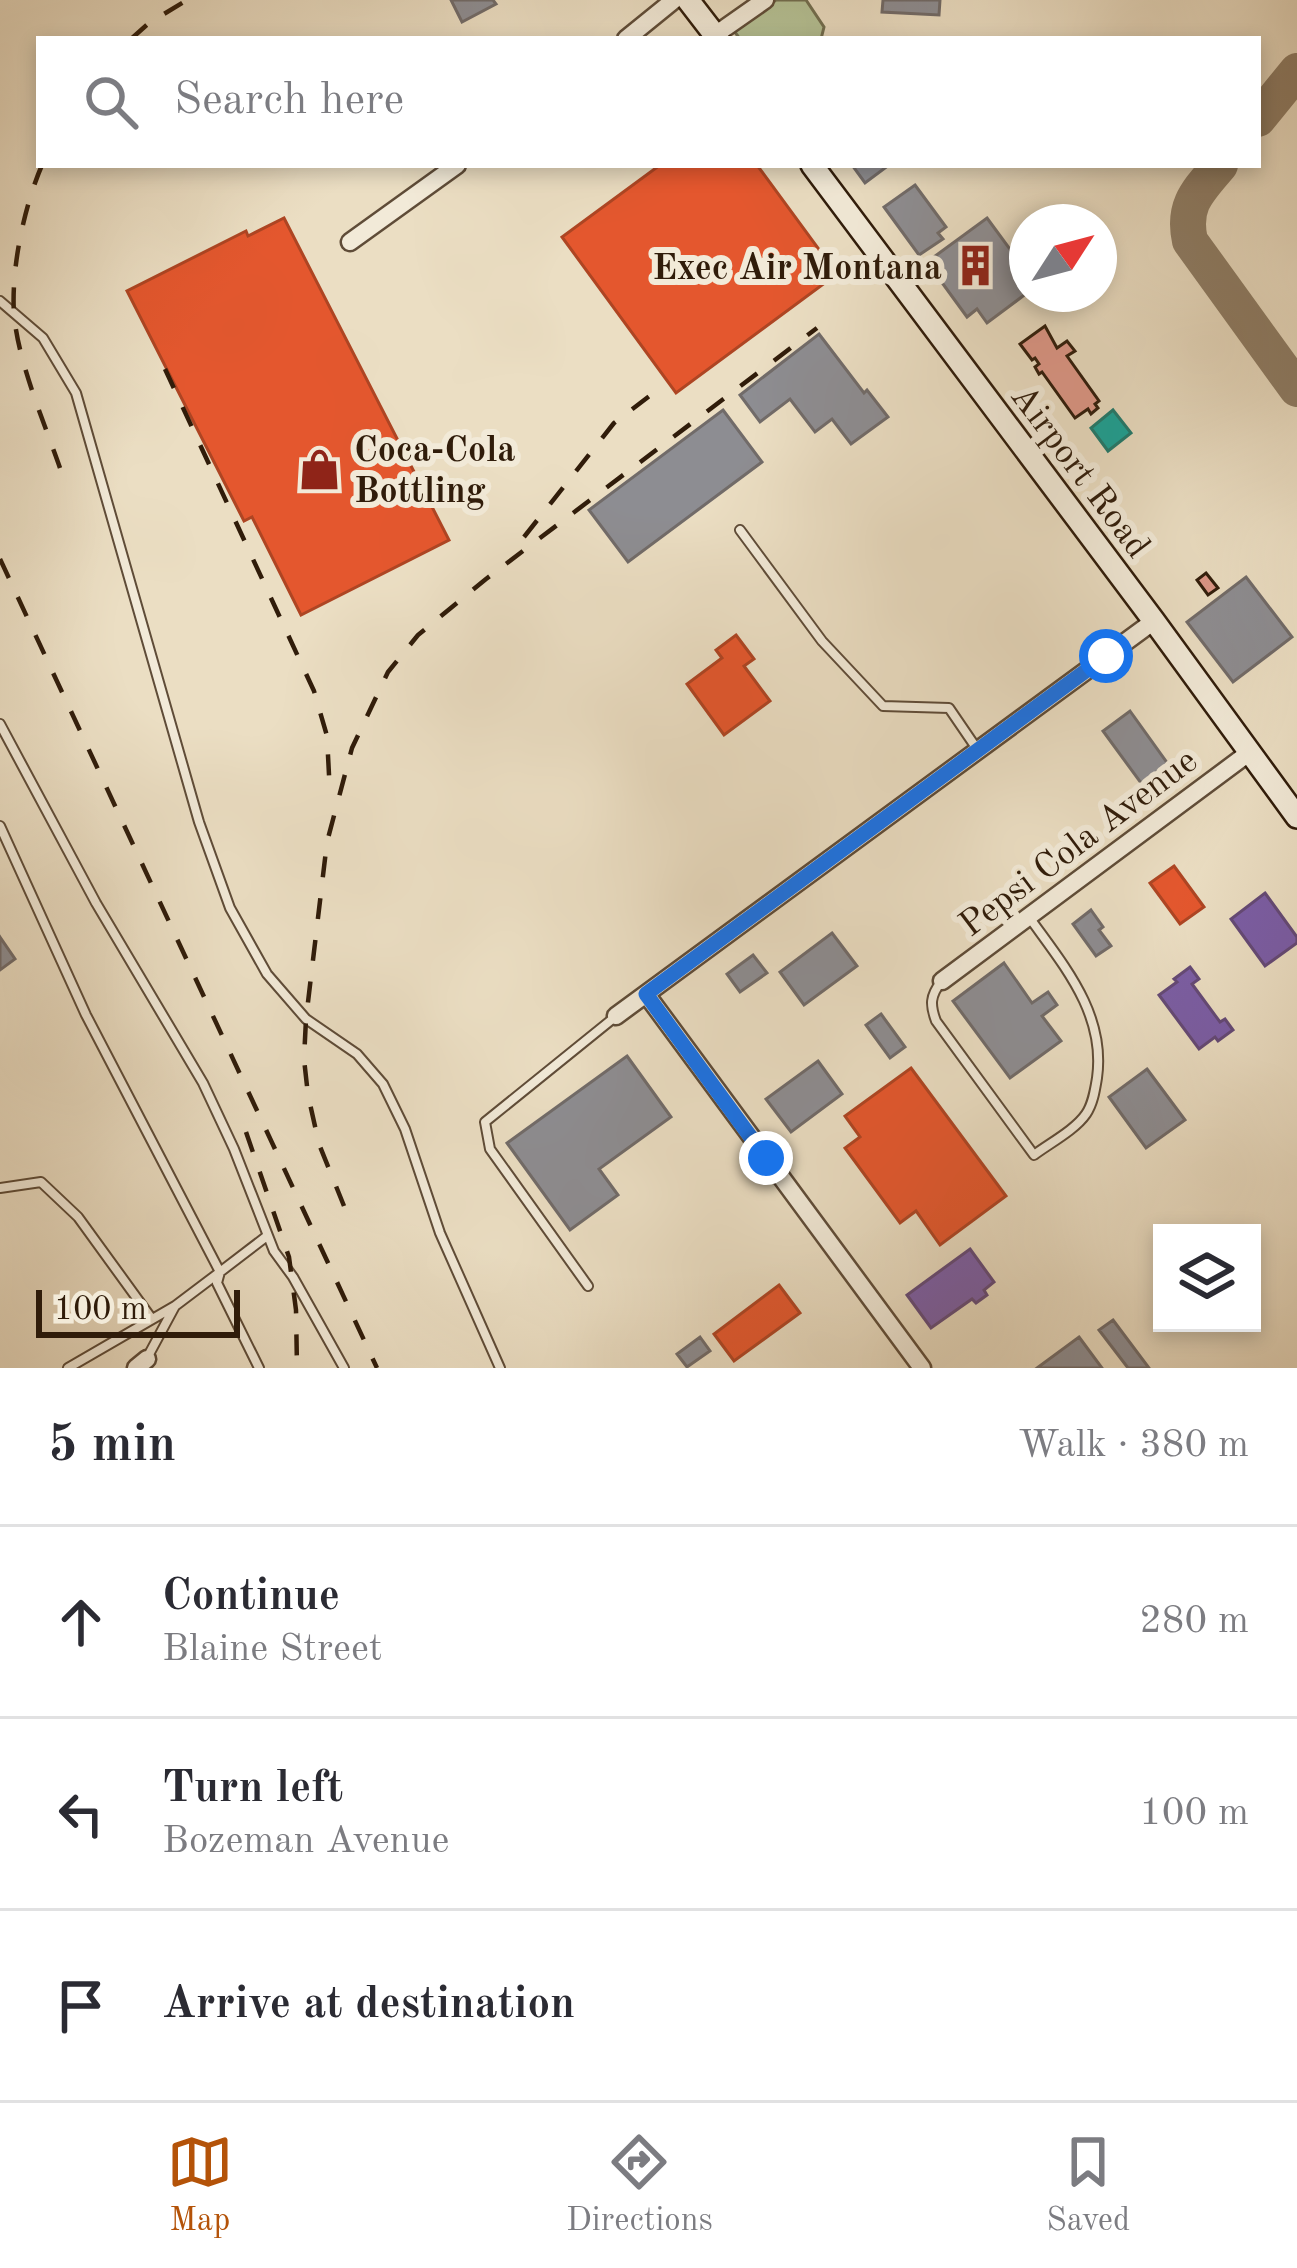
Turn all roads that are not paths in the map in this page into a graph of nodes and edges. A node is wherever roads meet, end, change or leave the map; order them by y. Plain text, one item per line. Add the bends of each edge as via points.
1 (674, 0) edge
2 (688, 0) edge
3 (765, 0) edge
4 (630, 36) edge
5 (715, 36) edge
6 (717, 36) edge
7 (453, 168) edge
8 (814, 168) edge
9 (350, 242) dead end
10 (0, 302) edge
11 (740, 530) dead end
12 (1154, 621) junction
13 (0, 724) edge
14 (977, 750) junction
15 (1250, 752) junction
16 (1297, 817) edge
17 (0, 826) edge
18 (1029, 917) junction
19 (942, 981) joint
20 (646, 994) junction
21 (616, 1016) joint
22 (0, 1188) edge
23 (268, 1236) junction
24 (220, 1272) junction
25 (588, 1286) dead end
26 (175, 1306) junction
27 (152, 1319) junction
28 (141, 1364) edge
29 (68, 1368) edge
30 (259, 1368) edge
31 (344, 1368) edge
32 (500, 1368) edge
33 (922, 1368) edge

1 - 4 street
2 - 5 street
3 - 6 street
7 - 9 street
8 - 12 street, Airport Road
10 - 32 lane via 43,338 76,393 230,908 267,974 306,1019 357,1054 383,1084
11 - 14 lane via 822,641 884,706 950,708
12 - 14 street
12 - 15 street, Airport Road
13 - 23 lane via 202,1083
14 - 20 street
15 - 16 street, Airport Road
15 - 18 street, Pepsi Cola Avenue
17 - 24 lane via 86,1015
18 - 19 street, Pepsi Cola Avenue
18 - 19 lane via 1077,984 1100,1060 1085,1116 1034,1155 936,1021 933,992
20 - 21 street
20 - 33 street
21 - 25 lane via 485,1122 490,1149
22 - 27 lane via 41,1182 78,1217
23 - 24 lane
23 - 31 lane
24 - 26 lane
24 - 30 lane via 217,1283
26 - 27 lane
26 - 28 lane
27 - 29 lane

